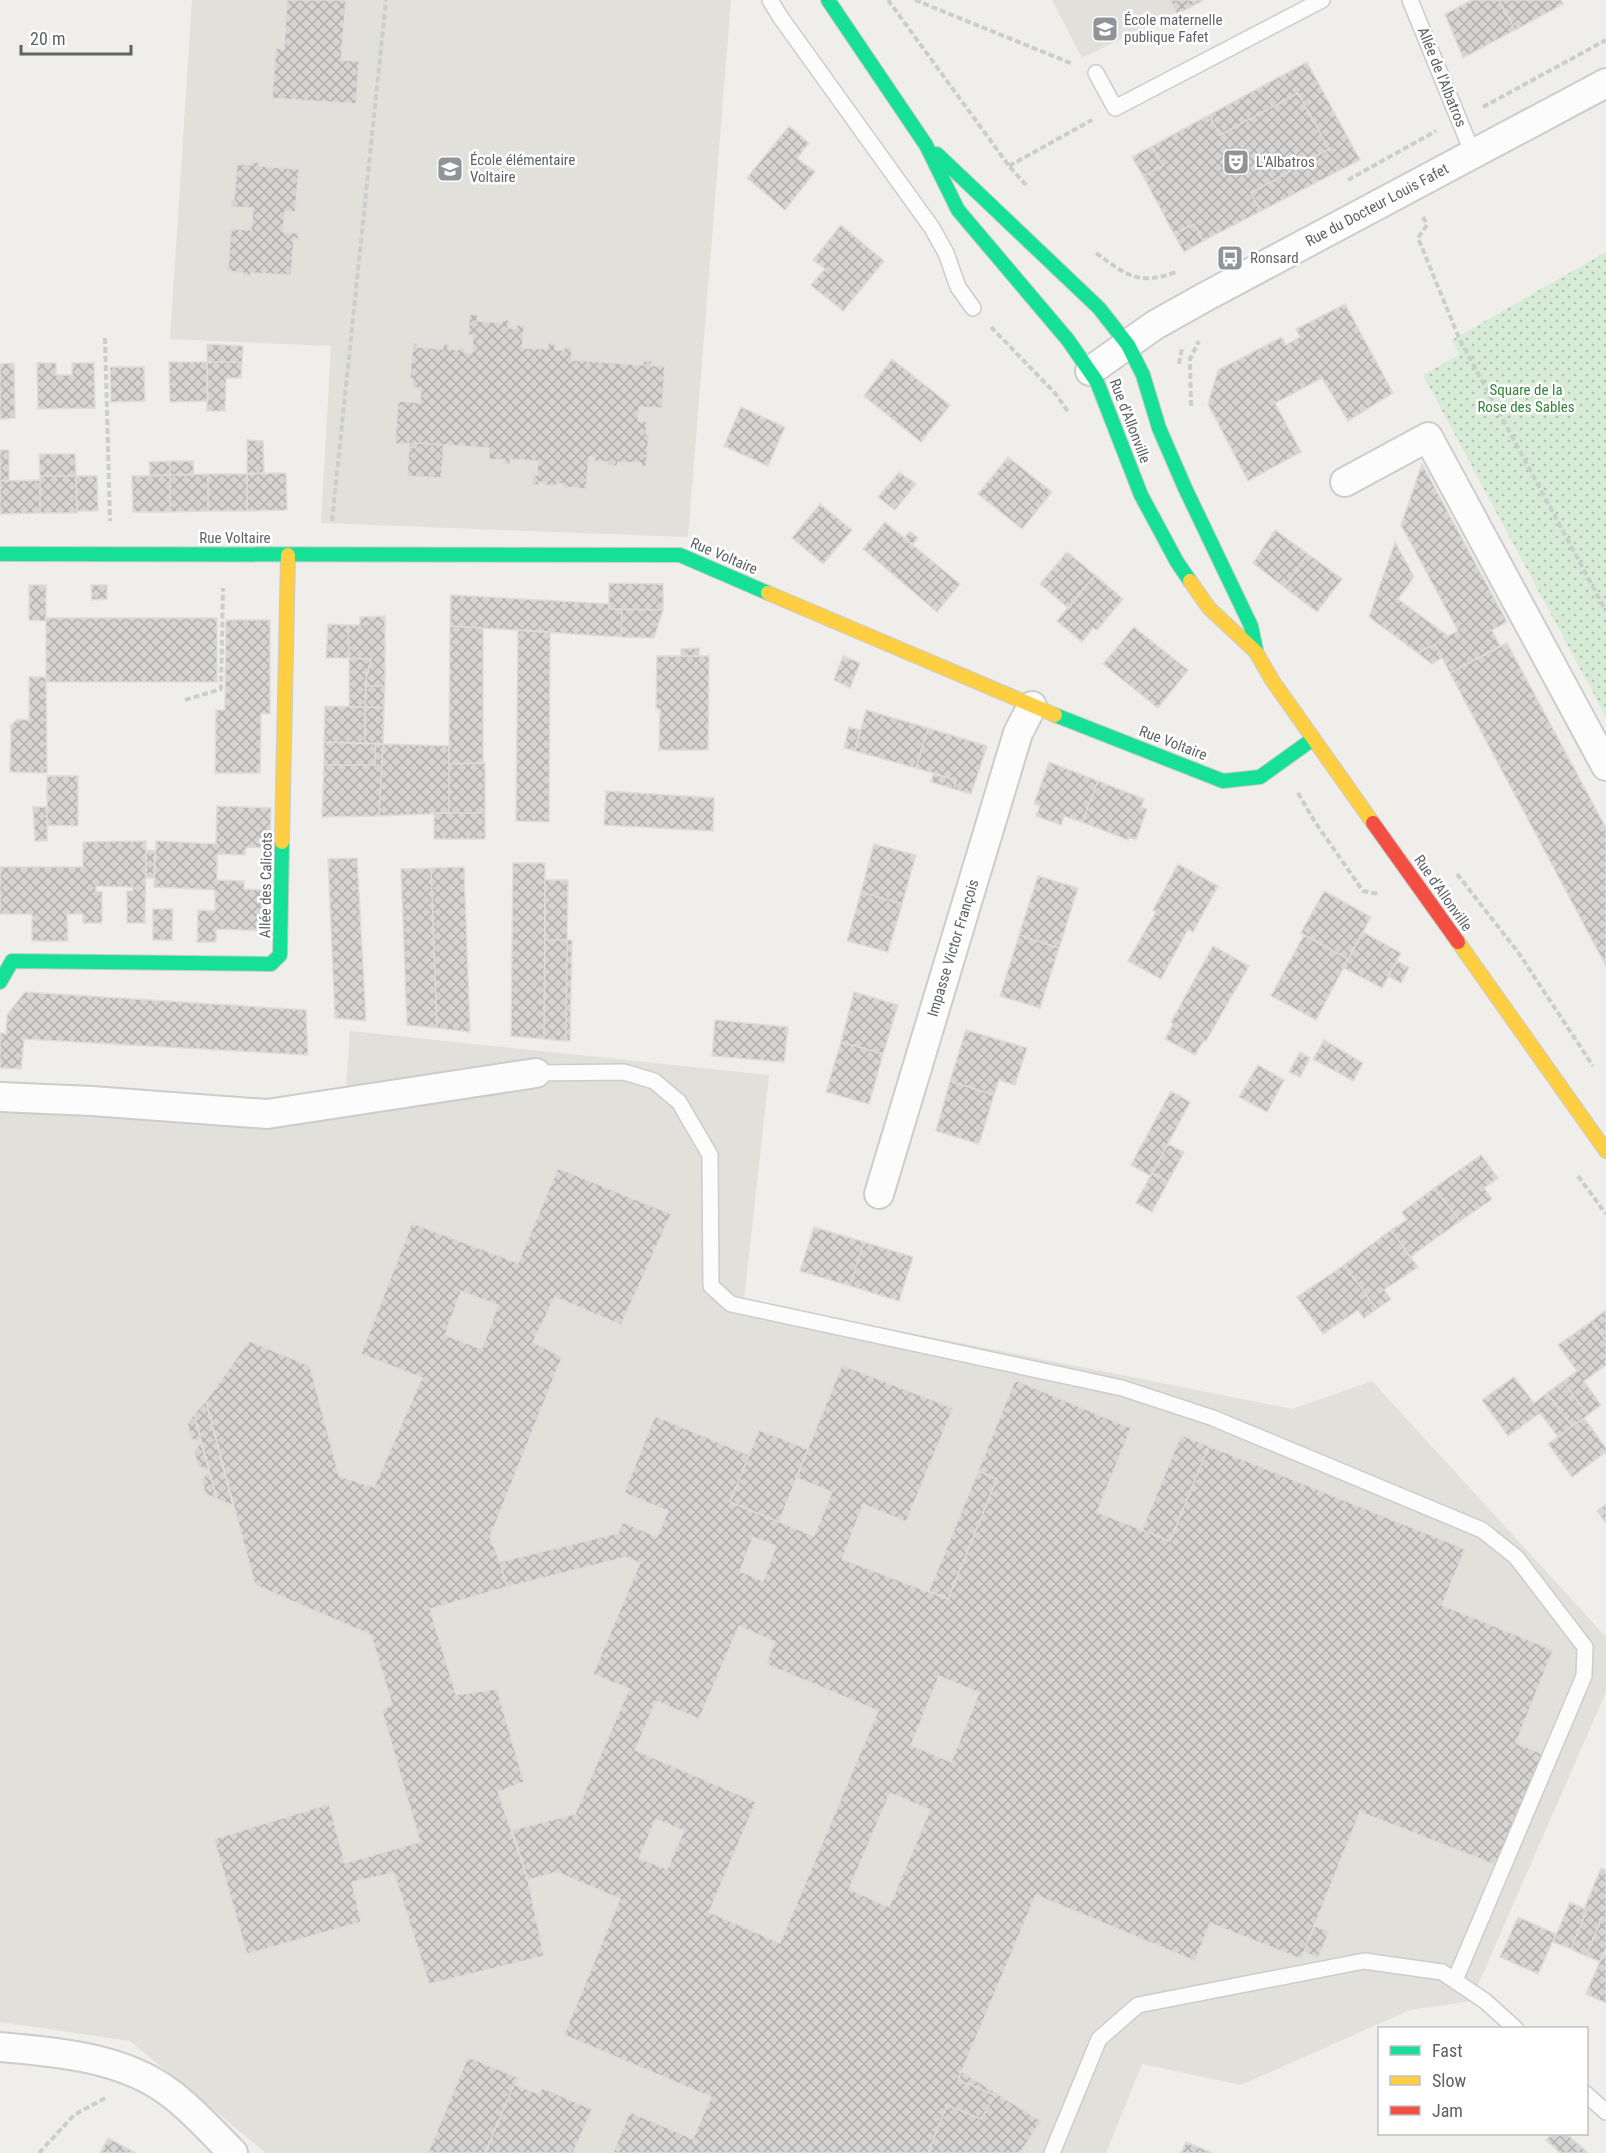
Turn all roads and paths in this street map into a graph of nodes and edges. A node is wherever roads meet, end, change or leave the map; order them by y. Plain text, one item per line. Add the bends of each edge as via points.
1 (386, 0) edge
2 (770, 0) edge
3 (828, 0) edge
4 (888, 0) edge
5 (915, 0) edge
6 (1322, 0) edge
7 (1410, 0) edge
8 (1096, 73) joint
9 (1606, 83) edge
10 (1115, 108) junction
11 (926, 145) junction
12 (1473, 154) junction
13 (1009, 166) junction
14 (1410, 188) junction
15 (1032, 190) dead end
16 (1089, 247) dead end
17 (1185, 269) dead end
18 (1198, 300) junction
19 (973, 308) joint
20 (105, 338) dead end
21 (1128, 345) junction
22 (1090, 370) junction
23 (1178, 370) dead end
24 (1191, 412) dead end
25 (1072, 417) dead end
26 (1345, 482) dead end
27 (0, 554) edge
28 (111, 554) junction
29 (224, 555) junction
30 (288, 555) junction
31 (329, 555) junction
32 (1606, 611) edge
33 (1256, 652) junction
34 (185, 700) dead end
35 (1032, 706) junction
36 (1313, 739) junction
37 (1606, 766) edge
38 (1453, 870) dead end
39 (0, 982) edge
40 (1593, 1067) dead end
41 (536, 1073) joint
42 (0, 1097) edge
43 (1606, 1151) edge
44 (879, 1194) dead end
45 (1455, 1980) junction
46 (1514, 2027) edge
47 (0, 2047) edge
48 (126, 2069) junction
49 (1588, 2095) edge
50 (1606, 2112) edge
51 (39, 2153) edge
52 (234, 2153) edge
53 (1052, 2153) edge

1 - 31 path
2 - 19 lane via 932,228 958,287
3 - 11 street, Rue d'Allonville
4 - 13 path
5 - 8 path
6 - 10 lane
7 - 12 lane, Allée de l'Albatros
8 - 10 lane
9 - 12 street, Rue du Docteur Louis Fafet
10 - 13 path
11 - 21 street, Rue d'Allonville via 1099,308
11 - 22 street, Rue d'Allonville via 958,210
12 - 14 street, Rue du Docteur Louis Fafet
13 - 15 path
14 - 18 street, Rue du Docteur Louis Fafet
14 - 32 path via 1427,225 1418,238 1459,338
16 - 17 path via 1137,279 1163,277
18 - 21 street, Rue du Docteur Louis Fafet
18 - 23 path via 1203,327 1190,336 1182,349
18 - 24 path via 1218,326 1198,341 1190,359
19 - 25 path via 1055,393
20 - 28 path
21 - 22 street, Rue du Docteur Louis Fafet
21 - 33 street, Rue d'Allonville via 1185,488 1251,626
22 - 33 street, Rue d'Allonville via 1141,495 1177,562 1209,608
26 - 37 street via 1428,437
27 - 28 street, Rue Voltaire
28 - 29 street, Rue Voltaire
29 - 30 street, Rue Voltaire
29 - 34 path via 221,689
30 - 31 street, Rue Voltaire
30 - 39 street, Allée des Calicots via 280,955 271,964 12,961
31 - 35 street, Rue Voltaire via 680,555
33 - 36 street, Rue d'Allonville
35 - 36 street, Rue Voltaire via 1223,781 1260,777
35 - 44 street, Impasse Victor François via 1018,733
36 - 43 street, Rue d'Allonville
38 - 40 path via 1518,952
41 - 42 street via 267,1114
41 - 45 lane via 624,1072 654,1080 679,1102 710,1155 711,1286 731,1304 1122,1388 1214,1418 1482,1530 1516,1557 1585,1647 1584,1676
45 - 46 lane
45 - 53 lane via 1442,1972 1364,1961 1138,2005 1099,2038
47 - 48 street via 56,2052
48 - 51 path via 108,2097 74,2115
48 - 52 street via 170,2093
49 - 50 lane

